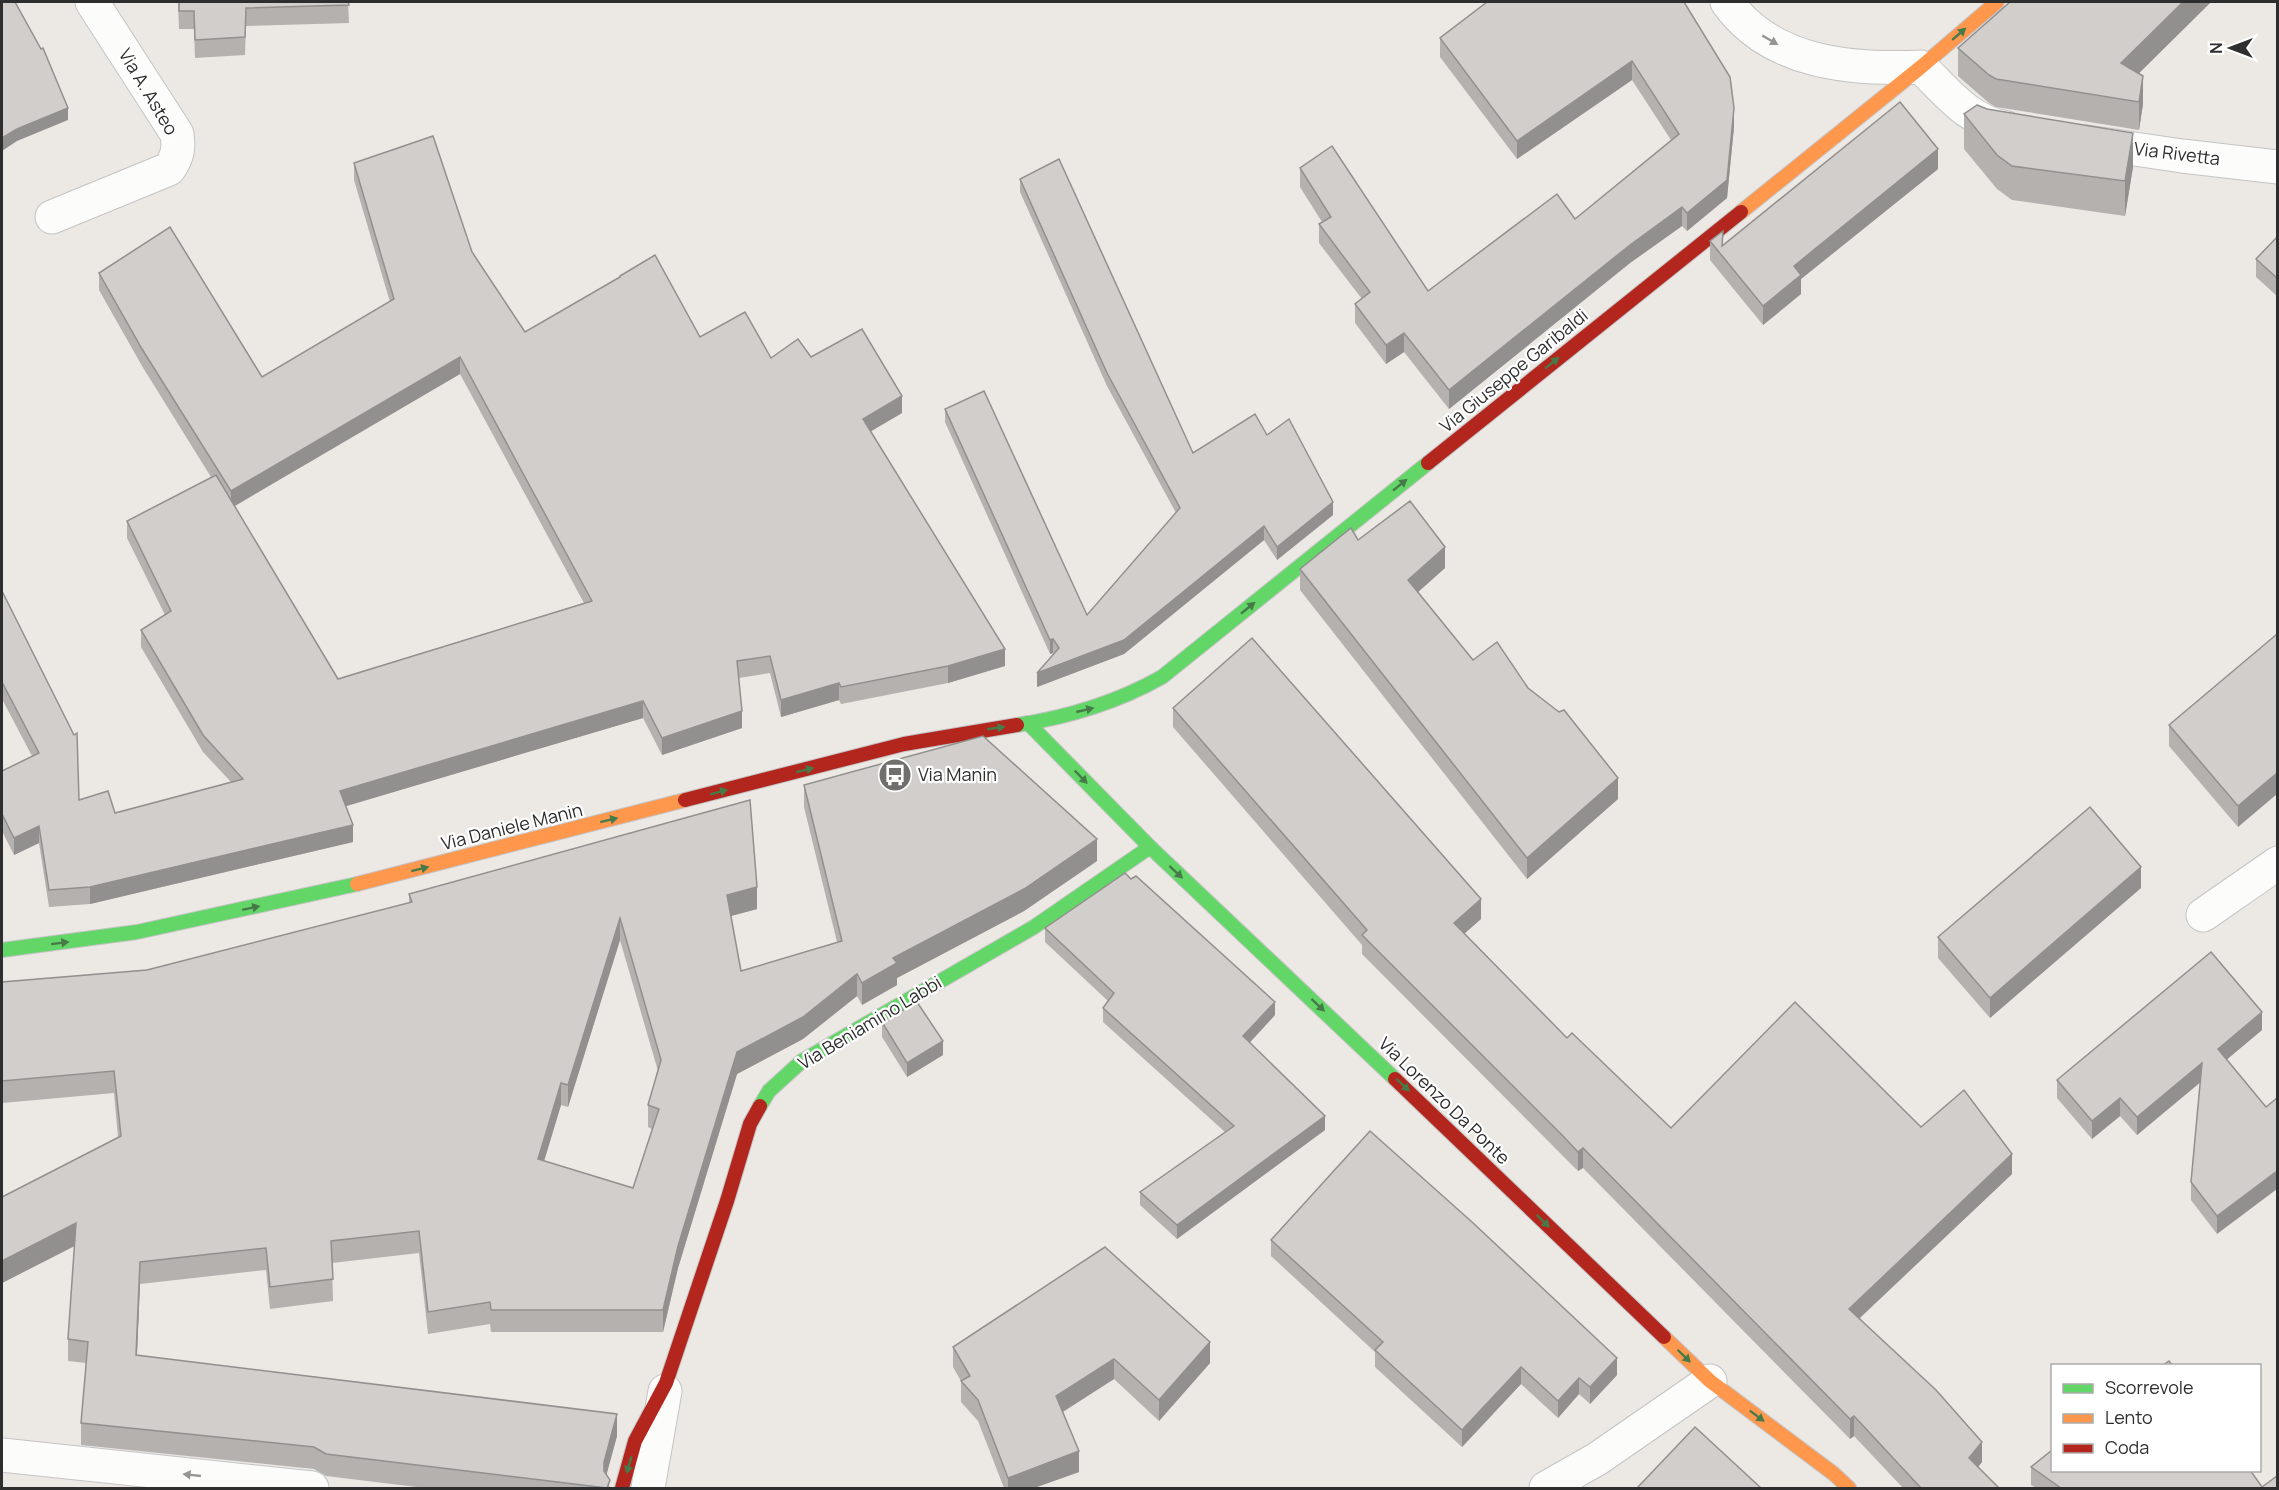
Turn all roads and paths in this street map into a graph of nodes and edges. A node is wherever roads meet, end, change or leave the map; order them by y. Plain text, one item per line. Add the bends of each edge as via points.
1 (92, 2) edge
2 (1727, 2) edge
3 (1997, 2) edge
4 (1921, 67) junction
5 (2277, 166) edge
6 (52, 217) dead end
7 (1028, 723) junction
8 (1150, 847) junction
9 (2277, 863) edge
10 (2203, 915) dead end
11 (2, 950) edge
12 (1710, 1381) junction
13 (666, 1383) junction
14 (2, 1455) edge
15 (312, 1488) edge
16 (622, 1488) edge
17 (648, 1488) edge
18 (1546, 1488) edge
19 (1849, 1488) edge

1 - 6 street, Via A. Asteo via 177,134 179,148 169,169
2 -> 4 street via 1750,27 1793,52 1848,66
4 -> 3 street, Via Giuseppe Garibaldi
4 - 5 street, Via Rivetta via 1971,115 1990,125 2182,156
7 -> 4 street, Via Giuseppe Garibaldi via 1102,706 1162,677
7 -> 8 street, Via Lorenzo Da Ponte
11 -> 7 street, Via Daniele Manin via 137,933 364,883 904,744
8 -> 12 street, Via Lorenzo Da Ponte
8 - 13 street, Via Beniamino Labbi via 1034,927 802,1060 769,1091 750,1124
9 - 10 street
12 - 18 street via 1597,1459
12 -> 19 street, Via Lorenzo Da Ponte
13 -> 16 street, Via Beniamino Labbi via 636,1441
13 - 17 street
15 -> 14 street

